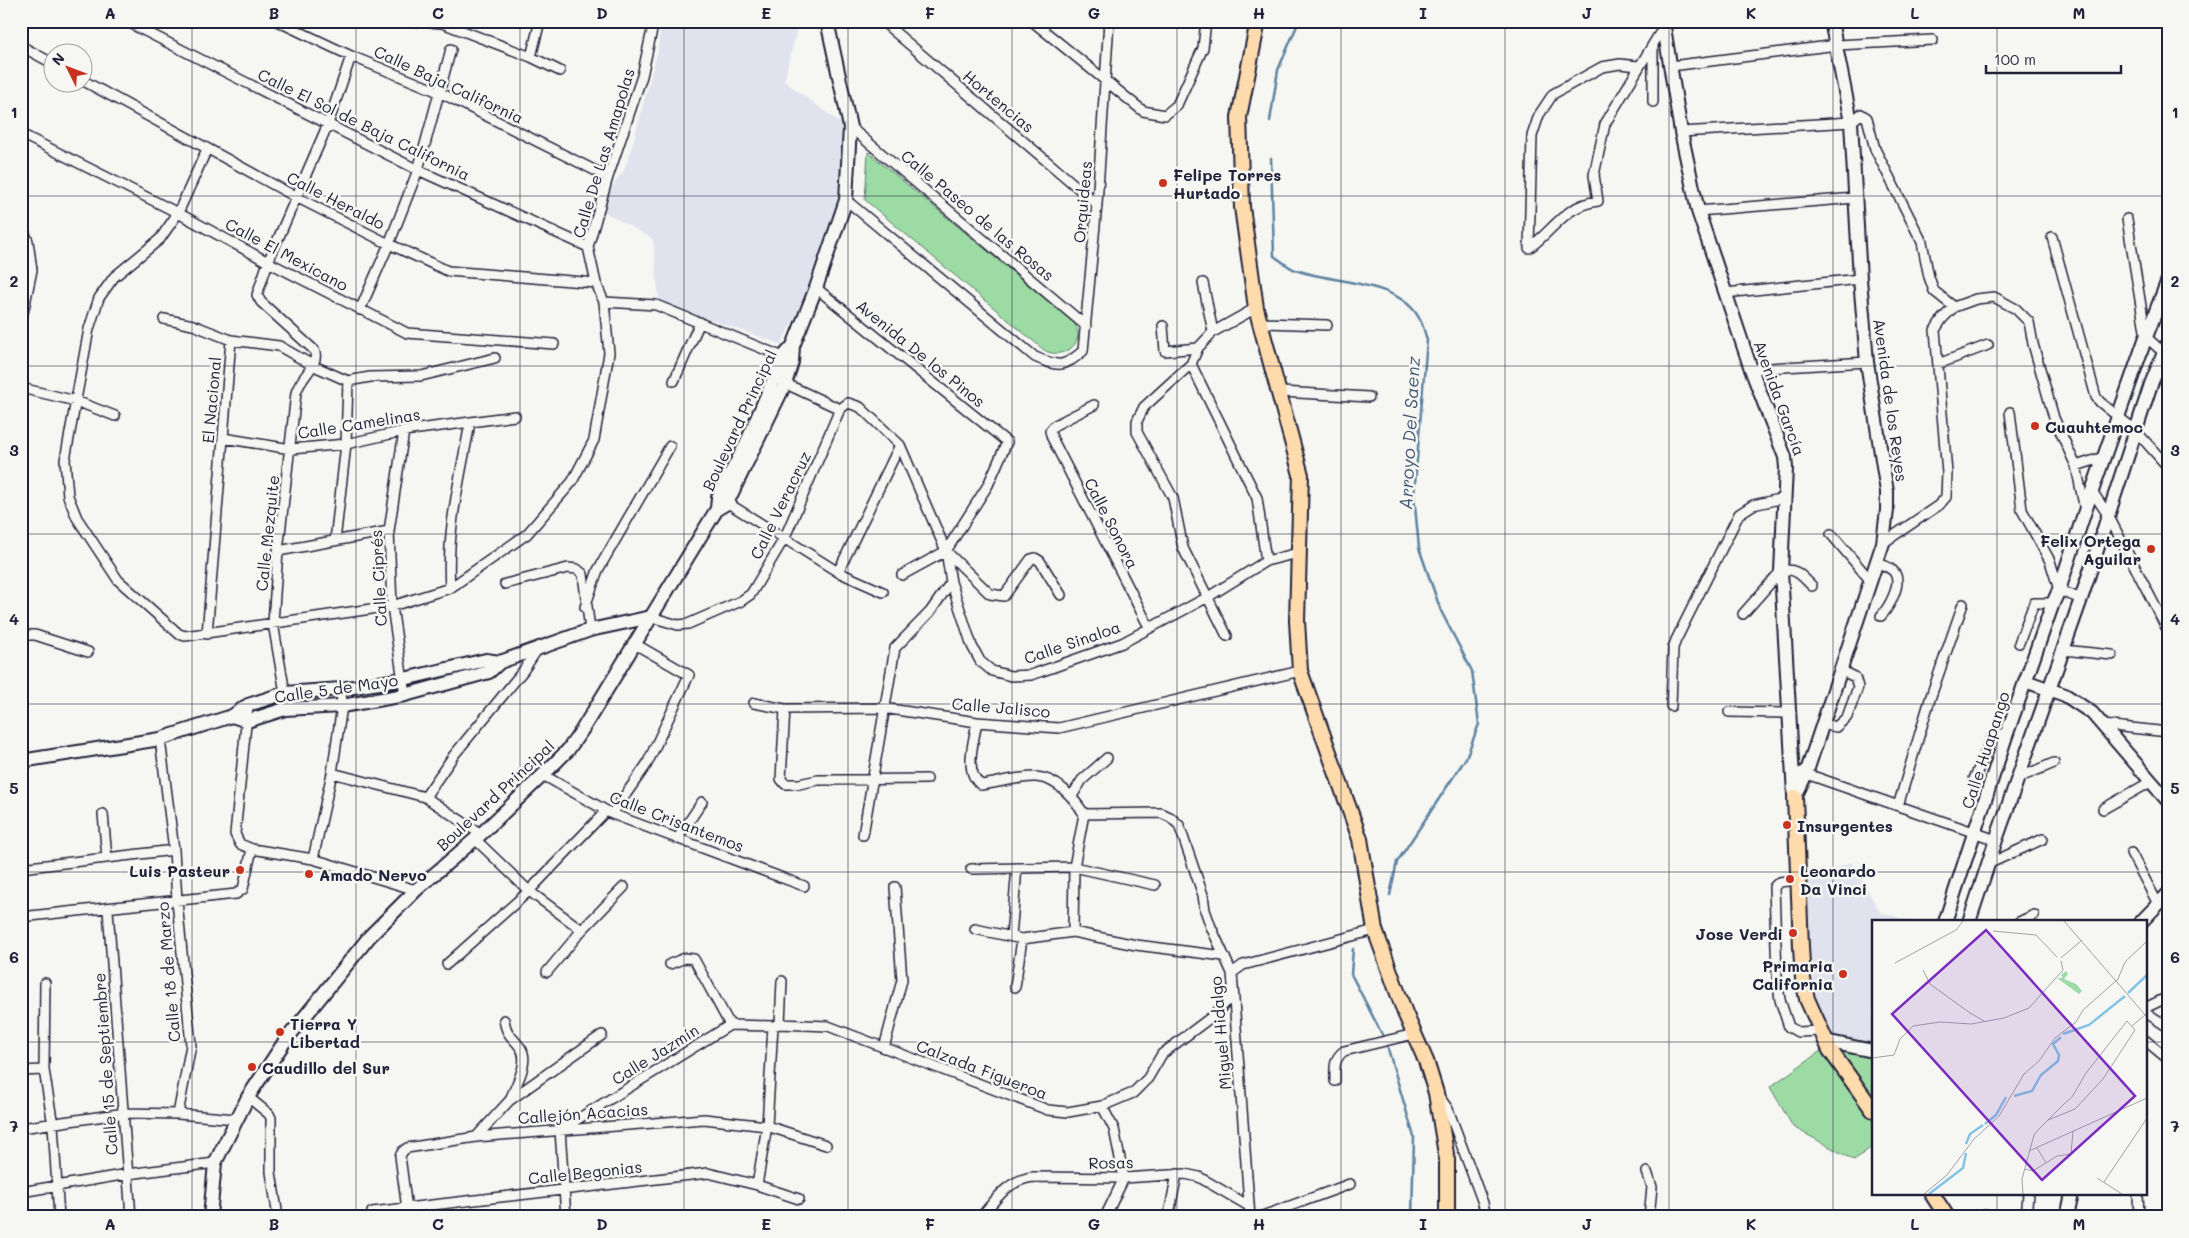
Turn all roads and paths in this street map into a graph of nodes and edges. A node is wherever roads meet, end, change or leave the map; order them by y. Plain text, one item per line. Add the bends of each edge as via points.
1 (23, 21) edge
2 (130, 21) edge
3 (277, 21) edge
4 (409, 21) edge
5 (540, 21) edge
6 (654, 21) edge
7 (826, 21) edge
8 (882, 21) edge
9 (1032, 21) edge
10 (1109, 21) edge
11 (1206, 21) edge
12 (1258, 21) edge
13 (1830, 21) edge
14 (1664, 24) edge
15 (21, 27) edge
16 (1933, 40) dead end
17 (1653, 45) junction
18 (1837, 45) junction
19 (21, 46) edge
20 (451, 48) dead end
21 (351, 56) junction
22 (531, 57) junction
23 (42, 58) edge
24 (1638, 66) junction
25 (1671, 66) junction
26 (560, 71) dead end
27 (1105, 82) junction
28 (92, 86) edge
29 (439, 92) junction
30 (1652, 102) dead end
31 (1851, 122) junction
32 (328, 124) junction
33 (850, 127) junction
34 (1681, 132) junction
35 (21, 134) edge
36 (207, 149) junction
37 (418, 170) junction
38 (608, 177) junction
39 (296, 197) junction
40 (1855, 198) junction
41 (846, 200) junction
42 (1097, 204) junction
43 (1698, 211) junction
44 (178, 213) junction
45 (2127, 220) dead end
46 (21, 224) edge
47 (2052, 237) dead end
48 (389, 244) junction
49 (588, 247) junction
50 (268, 262) junction
51 (1860, 279) junction
52 (2168, 280) edge
53 (596, 283) junction
54 (1203, 283) dead end
55 (816, 288) junction
56 (1724, 293) junction
57 (604, 302) junction
58 (1954, 307) junction
59 (1256, 308) junction
60 (360, 310) junction
61 (164, 320) dead end
62 (700, 322) junction
63 (21, 324) edge
64 (1261, 324) junction
65 (1086, 326) junction
66 (1163, 326) dead end
67 (1327, 326) dead end
68 (1213, 332) junction
69 (2146, 337) junction
70 (231, 340) junction
71 (554, 344) dead end
72 (1988, 345) dead end
73 (1198, 348) junction
74 (2166, 348) edge
75 (494, 358) dead end
76 (788, 359) junction
77 (1867, 362) junction
78 (1191, 364) junction
79 (1938, 364) junction
80 (314, 366) junction
81 (1751, 369) junction
82 (348, 381) junction
83 (674, 381) dead end
84 (780, 381) junction
85 (21, 388) edge
86 (1281, 392) junction
87 (1369, 397) dead end
88 (76, 401) junction
89 (1094, 405) dead end
90 (840, 409) junction
91 (2010, 412) dead end
92 (115, 416) dead end
93 (515, 416) dead end
94 (2118, 416) junction
95 (470, 423) junction
96 (404, 431) junction
97 (2136, 431) junction
98 (223, 438) junction
99 (346, 444) junction
100 (900, 445) junction
101 (670, 446) dead end
102 (291, 448) junction
103 (2104, 457) junction
104 (2076, 466) junction
105 (2168, 467) edge
106 (2092, 491) junction
107 (1784, 498) junction
108 (721, 503) junction
109 (2085, 510) junction
110 (2108, 515) junction
111 (388, 531) junction
112 (1831, 534) dead end
113 (785, 537) junction
114 (335, 541) junction
115 (1883, 543) junction
116 (278, 551) junction
117 (946, 551) junction
118 (1298, 553) junction
119 (1266, 561) junction
120 (1876, 562) junction
121 (1781, 571) junction
122 (838, 572) junction
123 (902, 575) dead end
124 (1870, 580) junction
125 (951, 582) junction
126 (505, 584) dead end
127 (1812, 586) dead end
128 (450, 588) junction
129 (2060, 590) junction
130 (883, 592) dead end
131 (1061, 595) dead end
132 (1208, 597) junction
133 (2081, 599) junction
134 (2053, 603) junction
135 (1963, 604) dead end
136 (392, 606) junction
137 (585, 606) junction
138 (1743, 614) dead end
139 (1881, 616) dead end
140 (651, 617) junction
141 (273, 623) junction
142 (1149, 627) junction
143 (590, 630) junction
144 (2168, 631) edge
145 (207, 634) junction
146 (21, 635) edge
147 (1227, 636) dead end
148 (2019, 643) dead end
149 (635, 644) junction
150 (537, 650) junction
151 (2063, 650) junction
152 (88, 652) dead end
153 (2112, 655) dead end
154 (500, 662) junction
155 (1840, 670) junction
156 (1300, 671) junction
157 (404, 679) junction
158 (2026, 681) junction
159 (2049, 688) junction
160 (341, 689) junction
161 (285, 693) junction
162 (405, 695) junction
163 (754, 702) dead end
164 (248, 705) junction
165 (342, 706) junction
166 (1671, 706) dead end
167 (883, 708) junction
168 (285, 709) junction
169 (785, 709) junction
170 (1729, 712) dead end
171 (1790, 713) junction
172 (232, 716) junction
173 (247, 721) junction
174 (977, 722) junction
175 (1822, 724) junction
176 (2103, 724) junction
177 (2168, 732) edge
178 (2006, 736) junction
179 (160, 739) junction
180 (1108, 758) dead end
181 (21, 761) edge
182 (2054, 764) dead end
183 (1794, 770) junction
184 (332, 772) junction
185 (1806, 774) junction
186 (543, 775) junction
187 (2018, 778) junction
188 (927, 779) dead end
189 (1974, 779) dead end
190 (871, 780) junction
191 (2152, 781) junction
192 (1072, 796) junction
193 (425, 797) junction
194 (1794, 797) junction
195 (2168, 801) edge
196 (702, 802) dead end
197 (1898, 806) junction
198 (2103, 810) dead end
199 (609, 812) junction
200 (103, 814) dead end
201 (1084, 814) junction
202 (1975, 832) junction
203 (478, 836) junction
204 (862, 836) dead end
205 (678, 838) junction
206 (2043, 839) dead end
207 (1996, 840) junction
208 (252, 849) junction
209 (174, 850) junction
210 (2131, 853) dead end
211 (107, 858) junction
212 (313, 859) junction
213 (1988, 864) junction
214 (1074, 867) junction
215 (21, 868) edge
216 (1017, 868) junction
217 (972, 869) dead end
218 (1798, 880) junction
219 (1155, 885) dead end
220 (804, 886) dead end
221 (624, 887) dead end
222 (895, 887) dead end
223 (416, 890) junction
224 (529, 892) junction
225 (2168, 894) edge
226 (176, 901) junction
227 (2158, 904) junction
228 (108, 910) junction
229 (2034, 915) dead end
230 (21, 917) edge
231 (1946, 920) edge
232 (1970, 920) edge
233 (2023, 920) edge
234 (2143, 920) edge
235 (975, 929) dead end
236 (582, 930) junction
237 (1375, 930) junction
238 (1073, 932) junction
239 (1011, 936) junction
240 (1022, 938) junction
241 (1224, 956) junction
242 (447, 964) dead end
243 (670, 964) dead end
244 (547, 972) dead end
245 (1232, 973) junction
246 (782, 981) dead end
247 (45, 983) dead end
248 (1016, 987) dead end
249 (1233, 995) junction
250 (2168, 997) edge
251 (2146, 1009) edge
252 (2146, 1011) edge
253 (504, 1020) dead end
254 (730, 1025) junction
255 (776, 1025) junction
256 (2168, 1027) edge
257 (1414, 1034) junction
258 (602, 1035) dead end
259 (1823, 1036) junction
260 (2146, 1041) edge
261 (884, 1048) junction
262 (1872, 1050) edge
263 (2168, 1058) edge
264 (44, 1070) junction
265 (21, 1071) edge
266 (1336, 1082) dead end
267 (1436, 1093) junction
268 (248, 1097) junction
269 (510, 1100) junction
270 (1102, 1106) junction
271 (1872, 1109) edge
272 (124, 1114) junction
273 (178, 1114) junction
274 (236, 1119) junction
275 (53, 1125) junction
276 (767, 1126) junction
277 (21, 1128) edge
278 (560, 1130) junction
279 (476, 1137) junction
280 (826, 1145) dead end
281 (215, 1163) junction
282 (1647, 1172) dead end
283 (128, 1174) junction
284 (1177, 1174) junction
285 (1124, 1178) junction
286 (1350, 1184) dead end
287 (757, 1185) junction
288 (57, 1187) junction
289 (564, 1190) junction
290 (21, 1192) edge
291 (2028, 1196) edge
292 (2072, 1196) edge
293 (2138, 1196) edge
294 (1936, 1197) edge
295 (798, 1199) dead end
296 (1249, 1206) junction
297 (372, 1212) dead end
298 (408, 1212) edge
299 (59, 1217) edge
300 (132, 1217) edge
301 (210, 1217) edge
302 (278, 1217) edge
303 (566, 1217) edge
304 (981, 1217) edge
305 (1105, 1217) edge
306 (1166, 1217) edge
307 (1250, 1217) edge
308 (1260, 1217) edge
309 (1447, 1217) edge
310 (1486, 1217) edge
311 (1649, 1217) edge
312 (1947, 1217) edge
313 (2026, 1217) edge
314 (2067, 1217) edge
315 (2139, 1217) edge

1 - 15 street
2 - 32 street, Calle El Sol de Baja California
3 - 21 street, Calle Baja California
4 - 22 street via 442,23
5 - 22 street
6 - 38 street, Calle De Las Amapolas via 642,76
7 - 33 main road, Boulevard Principal
8 - 42 street, Hortencias
9 - 27 street
10 - 27 street, Orquideas
11 - 27 street via 1203,48 1177,105 1166,115 1143,111
12 - 59 main road via 1239,117 1242,207
13 - 18 main road, Avenida de los Reyes
14 - 17 street
14 - 25 main road, Avenida García
16 - 18 street
17 - 24 street
17 - 30 street
18 - 25 street
18 - 31 main road, Avenida de los Reyes
19 - 23 street
20 - 29 street
21 - 29 street, Calle Baja California
21 - 32 street
22 - 26 street
24 - 24 street via 1602,67 1553,94 1539,115 1532,136 1529,248 1566,213 1583,203 1598,201 1594,175 1605,124
25 - 34 main road, Avenida García
27 - 42 street, Orquideas
28 - 36 street, Calle Heraldo
29 - 37 street
29 - 38 street, Calle Baja California
31 - 34 street
31 - 40 main road, Avenida de los Reyes
31 - 58 street via 1861,114 1868,118 1875,149 1922,242 1928,277 1934,290
32 - 37 street, Calle El Sol de Baja California
32 - 39 street
33 - 41 main road, Boulevard Principal
33 - 65 street, Calle Paseo de las Rosas
34 - 43 main road, Avenida García
35 - 44 street, Calle El Mexicano
36 - 39 street, Calle Heraldo
36 - 44 street, Calle De Las Amapolas
37 - 48 street
37 - 49 street, Calle El Sol de Baja California
38 - 49 street, Calle De Las Amapolas
39 - 48 street, Calle Heraldo
39 - 50 street
40 - 43 street
40 - 51 main road, Avenida de los Reyes
41 - 55 main road, Boulevard Principal
41 - 65 street, Orquideas via 1035,357 1054,365 1070,362 1083,351
42 - 65 street, Orquideas
43 - 56 main road, Avenida García
44 - 50 street, Calle El Mexicano
44 - 88 street, Calle De Las Amapolas via 160,239 114,277 99,298 89,329
45 - 69 street
46 - 63 street via 28,241 32,270
47 - 94 street via 2093,391 2100,402
48 - 53 street, Calle Heraldo via 448,271
48 - 60 street
49 - 53 street, Calle De Las Amapolas
50 - 60 street, Calle El Mexicano
50 - 80 street via 257,295 314,350
51 - 56 street
51 - 77 main road, Avenida de los Reyes
52 - 69 main road, Calle Huapango
53 - 57 street, Calle De Las Amapolas
54 - 68 street
55 - 76 main road, Boulevard Principal
55 - 117 street, Avenida De los Pinos via 1006,442 988,486
56 - 81 main road, Avenida García
57 - 62 street via 656,305
57 - 128 street, Calle De Las Amapolas via 609,353 594,440 572,482 527,534
58 - 79 street via 1935,330
58 - 104 street via 1994,297 2016,309 2029,322 2054,418
59 - 64 main road
59 - 68 street
60 - 71 street, Calle El Mexicano via 407,333
61 - 70 street via 193,325
62 - 76 street
62 - 83 street
64 - 67 street
64 - 86 main road
66 - 73 street via 1165,351
68 - 73 street
69 - 74 street
69 - 94 main road, Calle Huapango
70 - 80 street, El Nacional via 279,346
70 - 98 street, El Nacional
72 - 79 street
73 - 78 street
74 - 97 main road
75 - 82 street via 421,376
76 - 84 main road, Boulevard Principal
77 - 81 street
77 - 115 main road, Avenida de los Reyes via 1887,492
78 - 119 street via 1257,498
78 - 132 street via 1144,407 1136,421 1137,432 1173,498 1183,548
79 - 115 street via 1946,497 1931,512
80 - 82 street, El Nacional
80 - 102 street, Calle Mezquite via 298,384
81 - 107 main road, Avenida García via 1785,457
82 - 99 street
84 - 90 street
84 - 108 main road, Boulevard Principal via 746,444
85 - 88 street
86 - 87 street
86 - 118 main road via 1302,475
88 - 92 street
88 - 145 street, Calle De Las Amapolas via 65,460 68,496 77,518 118,580 166,623 185,636
89 - 142 street, Calle Sonora via 1055,424 1050,431
90 - 100 street via 848,403 860,407
90 - 113 street, Calle Veracruz
91 - 129 street via 2022,510 2050,561
93 - 95 street, Calle Camelinas
94 - 97 street
94 - 103 main road, Calle Huapango
95 - 96 street, Calle Camelinas
95 - 128 street via 450,530
96 - 99 street, Calle Camelinas
96 - 111 street, Calle Ciprés
97 - 105 street
97 - 110 main road
98 - 102 street, Calle Camelinas
98 - 145 street, El Nacional
99 - 102 street, Calle Camelinas
99 - 114 street
100 - 117 street, Calle Sinaloa
100 - 122 street
101 - 137 street via 598,570
102 - 116 street, Calle Mezquite
103 - 104 street
103 - 106 main road, Calle Huapango
104 - 109 street
106 - 109 main road, Calle Huapango
106 - 110 street
107 - 121 main road, Avenida García
107 - 166 street via 1753,506 1740,514 1673,648
108 - 113 street
108 - 140 main road, Boulevard Principal
109 - 129 main road, Calle Huapango
110 - 133 main road
110 - 144 street
111 - 114 street
111 - 136 street, Calle Ciprés
112 - 124 street
113 - 122 street
113 - 140 street, Calle Veracruz via 751,594 741,601 688,624 678,625
114 - 116 street
115 - 120 main road, Avenida de los Reyes
116 - 141 street, Calle Mezquite
117 - 123 street
117 - 125 street, Calle Sinaloa
117 - 131 street via 990,594 998,596 1004,596 1035,558
118 - 119 street, Calle Sinaloa
118 - 156 main road
119 - 132 street, Calle Sinaloa
120 - 124 main road, Avenida de los Reyes
120 - 139 street via 1896,574 1892,599
121 - 127 street via 1796,570
121 - 138 street
121 - 171 main road, Avenida García
122 - 130 street
124 - 155 main road, Avenida de los Reyes
125 - 142 street, Calle Sinaloa via 980,661 992,671 1012,676 1032,675 1122,643
125 - 167 street via 930,612 895,648
126 - 137 street via 568,568 577,569 583,574
128 - 136 street, Calle De Las Amapolas
129 - 133 street
129 - 134 main road, Calle Huapango
132 - 142 street, Calle Sinaloa
132 - 147 street
133 - 151 main road
134 - 148 street via 2034,603
134 - 158 main road, Calle Huapango
135 - 197 street
136 - 141 street, Calle De Las Amapolas
136 - 157 street, Calle Ciprés
137 - 143 street
140 - 143 main road, Calle 5 de Mayo
140 - 149 main road, Boulevard Principal
141 - 145 street, Calle De Las Amapolas
141 - 161 street, Calle Mezquite
143 - 150 main road, Calle 5 de Mayo
146 - 152 street via 35,635
149 - 186 main road, Boulevard Principal via 568,750
149 - 199 street via 688,675 647,764
150 - 154 main road, Calle 5 de Mayo
150 - 193 street via 454,754
151 - 153 street
151 - 159 main road
154 - 157 main road, Calle 5 de Mayo via 486,660
154 - 162 main road, Calle 5 de Mayo via 489,672
155 - 175 main road, Avenida de los Reyes
155 - 175 street via 1855,676 1858,688 1842,723 1836,727
156 - 174 street, Calle Jalisco via 1059,728
156 - 237 main road via 1360,839
157 - 160 main road, Calle 5 de Mayo
157 - 162 street, Calle Ciprés
158 - 159 main road
158 - 178 main road, Calle Huapango
159 - 176 main road via 2080,705
159 - 187 main road
160 - 161 main road, Calle 5 de Mayo
160 - 165 street
161 - 164 main road, Calle 5 de Mayo
161 - 168 street, Calle Mezquite
162 - 165 main road, Calle 5 de Mayo
163 - 169 street, Calle Jalisco
164 - 172 main road, Calle 5 de Mayo
164 - 173 street
165 - 168 main road, Calle 5 de Mayo
165 - 184 street
167 - 169 street, Calle Jalisco
167 - 174 street, Calle Jalisco
167 - 190 street
168 - 173 main road, Calle 5 de Mayo
169 - 190 street via 781,779 785,784
170 - 171 street
171 - 183 main road, Avenida García
172 - 173 main road
172 - 179 main road, Calle 5 de Mayo
173 - 208 street via 235,834 240,844
174 - 192 street via 971,770 974,780 981,785 1036,777 1053,783
175 - 185 main road, Avenida de los Reyes
176 - 177 street
176 - 191 main road
178 - 189 street via 1999,734 1992,738
178 - 202 main road, Calle Huapango
179 - 181 main road, Calle 5 de Mayo
179 - 209 street, Calle 18 de Marzo
180 - 192 street via 1082,780
182 - 187 street
183 - 185 street
183 - 194 main road, Avenida García
184 - 193 street
184 - 212 street
185 - 194 main road
185 - 197 street
186 - 199 street, Calle Crisantemos
186 - 203 main road, Boulevard Principal
187 - 207 main road
188 - 190 street
190 - 204 street
191 - 195 main road
191 - 198 street
192 - 201 street
193 - 203 street
194 - 218 main road, Avenida García
196 - 205 street
197 - 202 street
199 - 205 street, Calle Crisantemos
199 - 224 street
200 - 211 street
201 - 214 street
201 - 241 street, Miguel Hidalgo via 1161,813 1179,825 1205,910
202 - 207 street
202 - 231 main road, Calle Huapango
203 - 223 main road, Boulevard Principal
203 - 224 street
205 - 220 street, Calle Crisantemos
206 - 213 street
207 - 213 main road
208 - 212 street
208 - 226 street via 240,893
209 - 211 street
209 - 226 street, Calle 18 de Marzo
210 - 227 street
211 - 215 street
212 - 223 street
213 - 232 main road
214 - 216 street
214 - 219 street
214 - 238 street
216 - 217 street
216 - 239 street
218 - 259 main road, Avenida García via 1803,979 1807,999
218 - 259 street via 1779,882 1774,887 1780,1000 1788,1027
221 - 236 street
222 - 261 street via 902,980
223 - 268 main road, Boulevard Principal via 370,936 326,989 285,1041
224 - 236 street
224 - 242 street
225 - 227 main road
226 - 228 street
226 - 273 street, Calle 18 de Marzo via 190,1045
227 - 234 main road
228 - 230 street
228 - 272 street, Calle 15 de Septiembre
229 - 233 street
235 - 239 street
236 - 244 street
237 - 245 street via 1243,965
237 - 257 main road
238 - 240 street
238 - 241 street via 1136,946
239 - 240 street
240 - 248 street
241 - 245 street, Miguel Hidalgo
243 - 254 street via 685,958 694,959
245 - 249 street, Miguel Hidalgo
246 - 255 street
247 - 264 street
249 - 270 street, Calzada Figueroa via 1214,1015 1162,1054 1148,1078 1133,1094
249 - 296 street, Miguel Hidalgo
250 - 251 street
252 - 256 street
253 - 269 street via 507,1034 523,1052 524,1063
254 - 255 street
254 - 278 street, Calle Jazmín
255 - 261 street, Calzada Figueroa via 828,1026
255 - 276 street
257 - 266 street via 1344,1050 1334,1064
257 - 267 main road
258 - 269 street
259 - 262 main road
259 - 271 main road, Avenida García
260 - 263 street
261 - 270 street, Calzada Figueroa via 1048,1110 1068,1112
264 - 265 street
264 - 275 street
267 - 309 main road via 1447,1160
267 - 310 street via 1448,1108
268 - 274 main road, Boulevard Principal
268 - 302 street via 271,1118 271,1172
269 - 279 street
270 - 285 street via 1114,1129
272 - 273 street
272 - 275 street
272 - 283 street, Calle 15 de Septiembre
273 - 274 street
274 - 281 main road, Boulevard Principal
275 - 277 street
275 - 288 street
276 - 278 street, Callejón Acacias via 704,1119
276 - 280 street, Callejón Acacias
276 - 287 street
278 - 279 street, Callejón Acacias
278 - 289 street
279 - 298 street, Callejón Acacias via 403,1151 400,1156
281 - 283 street
281 - 301 main road, Boulevard Principal
282 - 311 street via 1652,1187
283 - 288 street
283 - 300 street, Calle 15 de Septiembre
284 - 285 street, Rosas
284 - 296 street, Rosas via 1199,1176
284 - 306 street
285 - 304 street, Rosas via 1020,1179 1005,1189
285 - 305 street
286 - 308 street
287 - 289 street, Calle Begonias via 708,1173
287 - 295 street, Calle Begonias
288 - 290 street
288 - 299 street
289 - 298 street, Calle Begonias
289 - 303 street
291 - 313 street
292 - 314 main road
293 - 315 street
294 - 312 main road
296 - 307 street, Miguel Hidalgo
297 - 298 street, Calle Begonias

